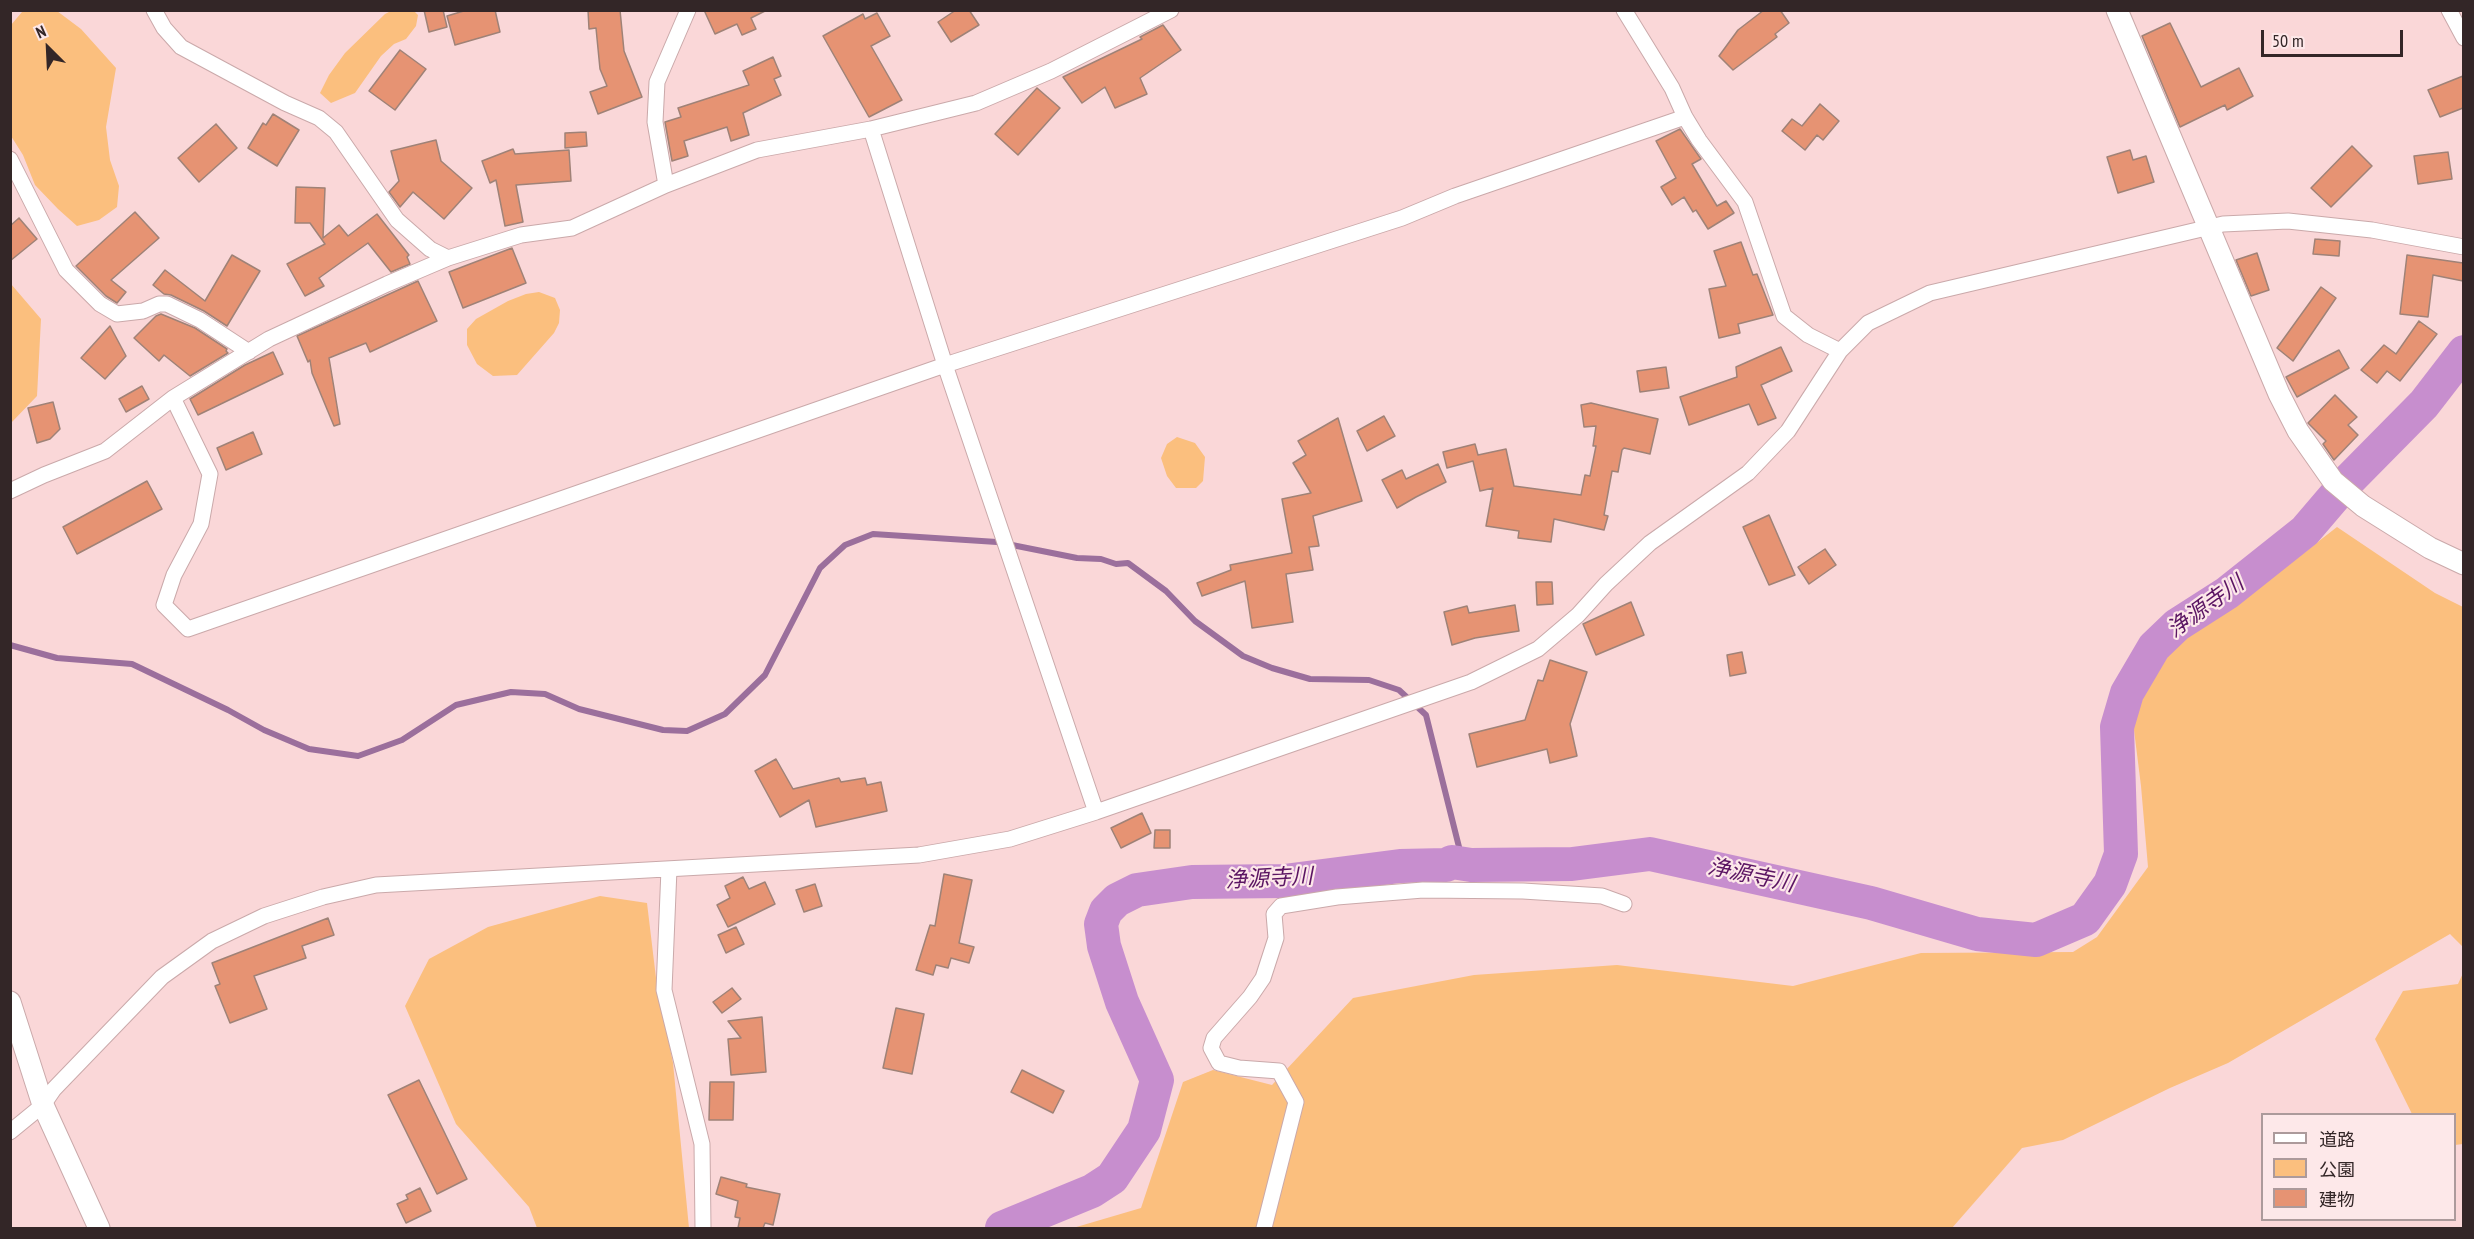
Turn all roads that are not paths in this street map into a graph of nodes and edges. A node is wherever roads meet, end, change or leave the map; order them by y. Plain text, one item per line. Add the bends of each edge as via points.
1 (154, 10) edge
2 (688, 10) edge
3 (1171, 10) edge
4 (1624, 10) edge
5 (2116, 10) edge
6 (2450, 10) edge
7 (2463, 38) edge
8 (1685, 117) junction
9 (871, 129) junction
10 (10, 159) edge
11 (666, 185) junction
12 (2209, 226) junction
13 (2463, 247) edge
14 (448, 258) junction
15 (1840, 351) junction
16 (249, 352) junction
17 (945, 365) junction
18 (173, 398) junction
19 (10, 491) edge
20 (2463, 564) edge
21 (1096, 812) junction
22 (669, 869) junction
23 (1624, 904) dead end
24 (10, 1002) edge
25 (43, 1105) junction
26 (10, 1132) edge
27 (99, 1228) edge
28 (704, 1228) edge
29 (1264, 1228) edge

1 - 14 street via 181,47 319,118 336,132 397,220 429,249
2 - 11 street via 657,82 655,122
3 - 9 street via 1051,71 976,103
4 - 8 street via 1672,88
5 - 12 street
6 - 7 street
8 - 15 street via 1746,202 1784,316 1808,335
8 - 17 street via 1402,218
9 - 11 street via 757,150
9 - 17 street
10 - 16 street via 66,270 100,304 117,314 168,304 201,320
11 - 14 street via 572,228 521,235
12 - 13 street via 2288,220
12 - 15 street via 1930,293 1868,323
12 - 20 street via 2278,394 2333,481 2384,520
14 - 16 street via 269,339
15 - 21 street via 1788,431 1748,473 1650,543 1538,649 1471,682
16 - 18 street
17 - 18 street via 188,629 164,605 174,575 201,524 210,474
17 - 21 street
18 - 19 street via 105,451
21 - 22 street via 1011,839 919,855
22 - 25 street via 376,885 264,916 212,941 162,977
22 - 28 street via 664,990 702,1144
23 - 29 street via 1602,896 1423,890 1281,906 1274,914 1276,938 1263,978 1214,1038 1211,1048 1219,1063 1279,1071 1296,1102
24 - 25 street
25 - 26 street
25 - 27 street

